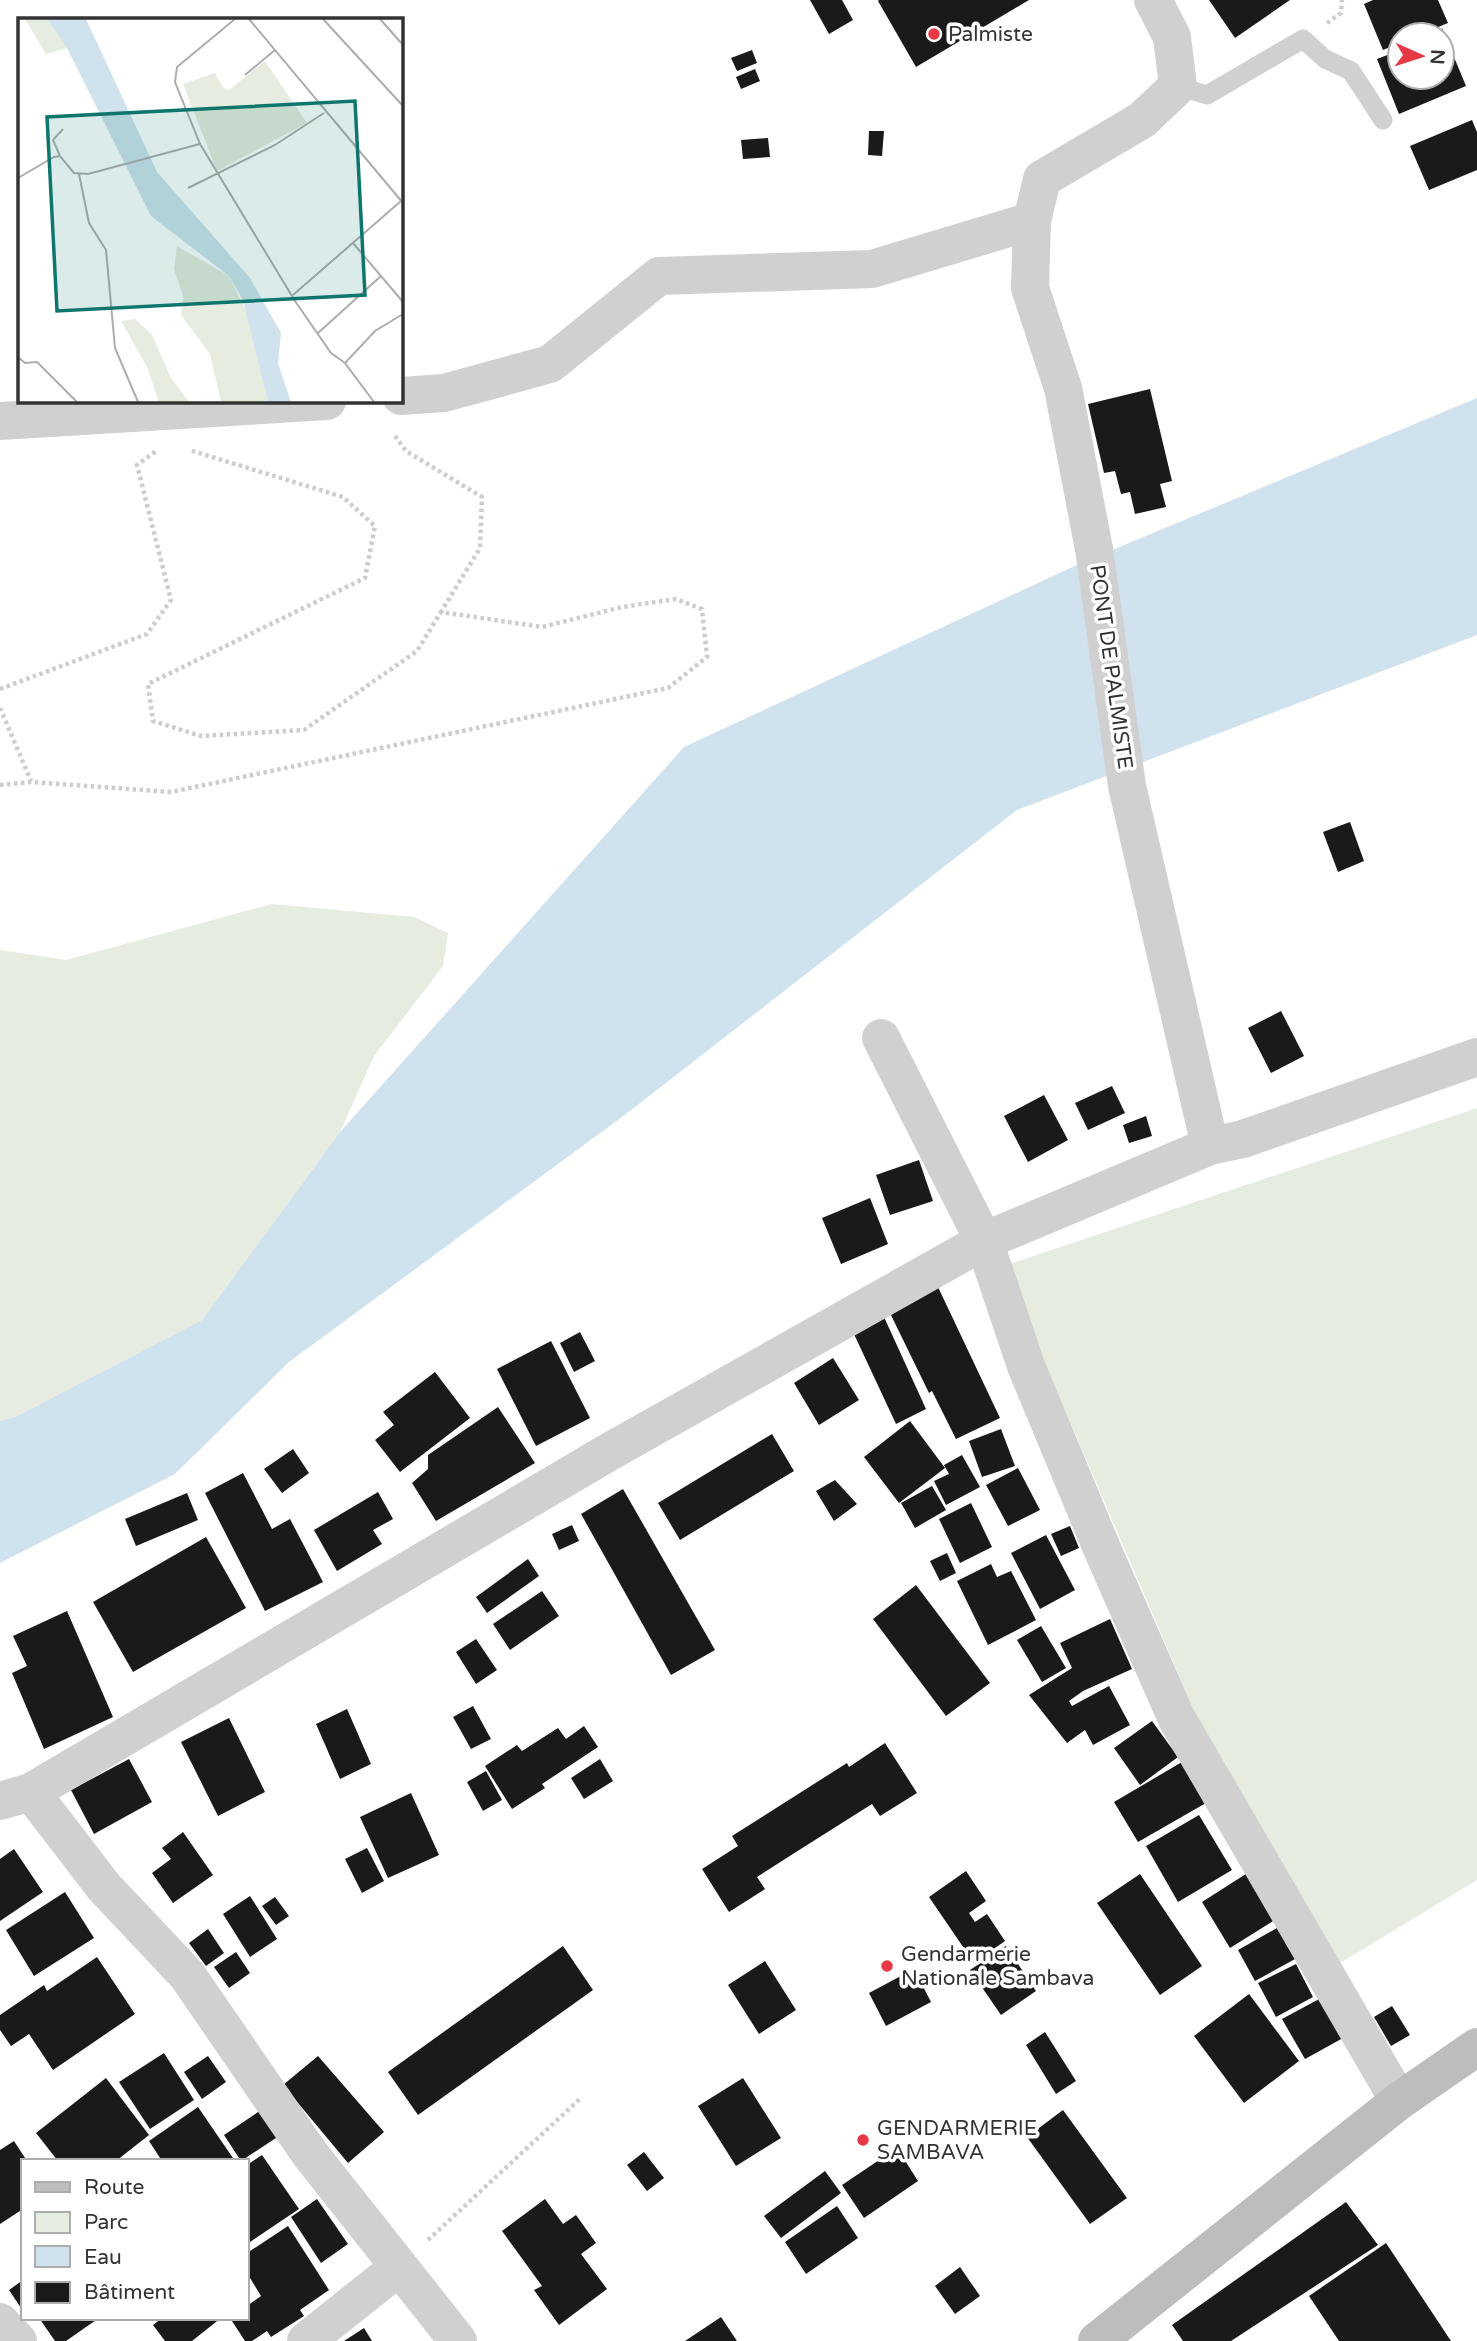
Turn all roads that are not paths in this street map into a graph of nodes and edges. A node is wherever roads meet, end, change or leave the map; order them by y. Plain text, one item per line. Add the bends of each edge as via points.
1 (1153, 0) edge
2 (1178, 86) junction
3 (1383, 120) dead end
4 (1032, 221) junction
5 (311, 402) edge
6 (396, 414) edge
7 (0, 421) edge
8 (881, 1038) dead end
9 (1477, 1056) edge
10 (1210, 1146) junction
11 (984, 1241) junction
12 (15, 1797) edge
13 (1477, 2047) edge
14 (1399, 2101) junction
15 (399, 2267) junction
16 (0, 2322) edge
17 (18, 2341) edge
18 (306, 2341) edge
19 (458, 2341) edge
20 (1097, 2341) edge

1 - 2 street via 1172,37
2 - 3 lane via 1207,95 1303,39 1325,59 1351,71
2 - 4 street, PONT DE PALMISTE via 1142,120 1042,179
4 - 6 street via 872,269 659,276 550,364 444,393
4 - 10 street, PONT DE PALMISTE via 1030,288 1063,388 1094,549 1127,786
5 - 7 street
8 - 11 street
9 - 10 street via 1243,1139
10 - 11 street
11 - 12 street via 609,1452
11 - 14 street via 1026,1366 1177,1719
12 - 15 street via 187,1975 310,2154
13 - 14 main road
14 - 20 main road
15 - 18 street
15 - 19 street
16 - 17 street

